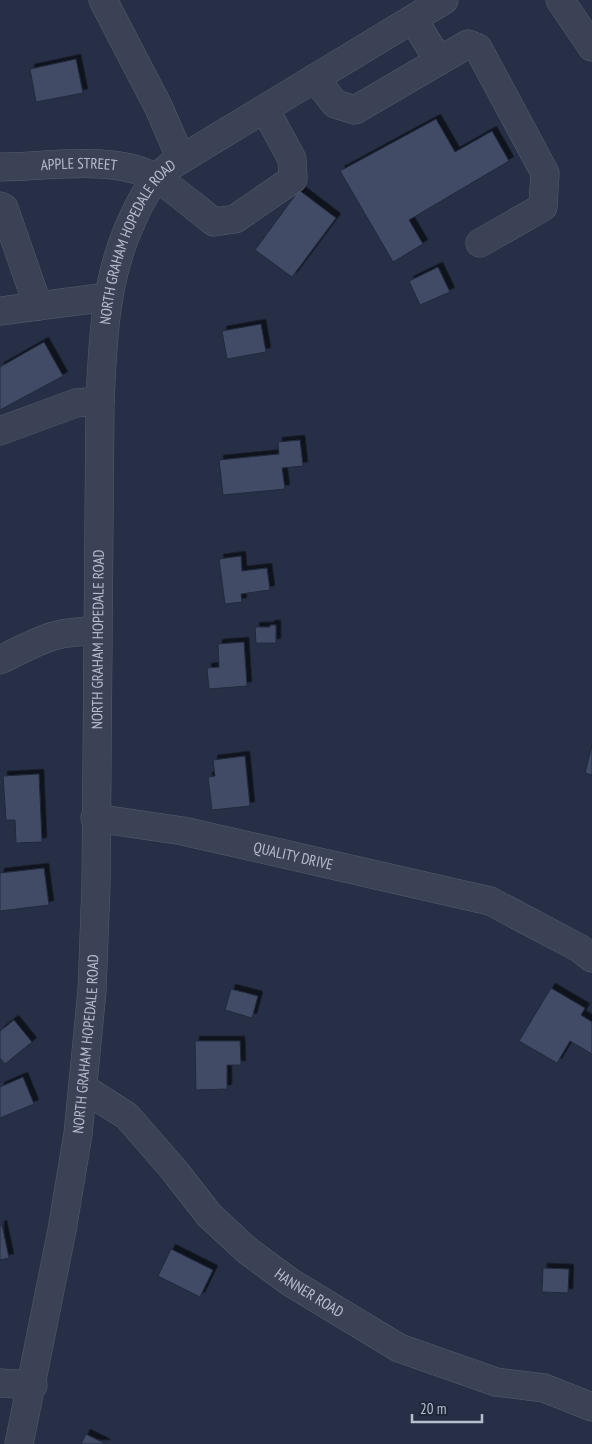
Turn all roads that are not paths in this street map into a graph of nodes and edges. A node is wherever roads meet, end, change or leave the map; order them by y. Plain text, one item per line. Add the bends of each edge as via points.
1 (103, 0) edge
2 (444, 0) edge
3 (560, 0) edge
4 (413, 19) junction
5 (592, 47) edge
6 (439, 61) junction
7 (315, 78) junction
8 (265, 109) junction
9 (181, 159) junction
10 (0, 167) edge
11 (156, 178) junction
12 (0, 206) edge
13 (480, 243) dead end
14 (108, 297) junction
15 (38, 306) junction
16 (0, 311) edge
17 (100, 401) junction
18 (0, 431) edge
19 (97, 631) junction
20 (0, 660) edge
21 (95, 818) junction
22 (592, 958) edge
23 (83, 1088) junction
24 (0, 1383) edge
25 (33, 1385) junction
26 (592, 1407) edge
27 (19, 1444) edge

1 - 9 street
2 - 4 street, NORTH GRAHAM HOPEDALE ROAD
3 - 5 street
4 - 6 street
4 - 7 street, NORTH GRAHAM HOPEDALE ROAD
6 - 7 street via 355,110 335,104
6 - 13 street via 468,44 478,48 545,173 543,207
7 - 8 street, NORTH GRAHAM HOPEDALE ROAD
8 - 9 street, NORTH GRAHAM HOPEDALE ROAD
8 - 11 street, APPLE STREET via 292,159 292,179 235,219 214,222
9 - 11 street, NORTH GRAHAM HOPEDALE ROAD
10 - 11 street, APPLE STREET via 97,164 121,167
11 - 14 street, NORTH GRAHAM HOPEDALE ROAD via 122,241
12 - 15 street via 4,208
14 - 15 street
14 - 17 street, NORTH GRAHAM HOPEDALE ROAD
15 - 16 street
17 - 18 street via 76,403
17 - 19 street, NORTH GRAHAM HOPEDALE ROAD
19 - 20 street via 71,631 45,637
19 - 21 street, NORTH GRAHAM HOPEDALE ROAD
21 - 22 street, QUALITY DRIVE via 183,832 490,900
21 - 23 street, NORTH GRAHAM HOPEDALE ROAD via 92,990
23 - 25 street, NORTH GRAHAM HOPEDALE ROAD via 62,1230
23 - 26 street, HANNER ROAD via 127,1116 209,1215 290,1282 400,1348 496,1382 544,1388
24 - 25 street
25 - 27 street, NORTH GRAHAM HOPEDALE ROAD

